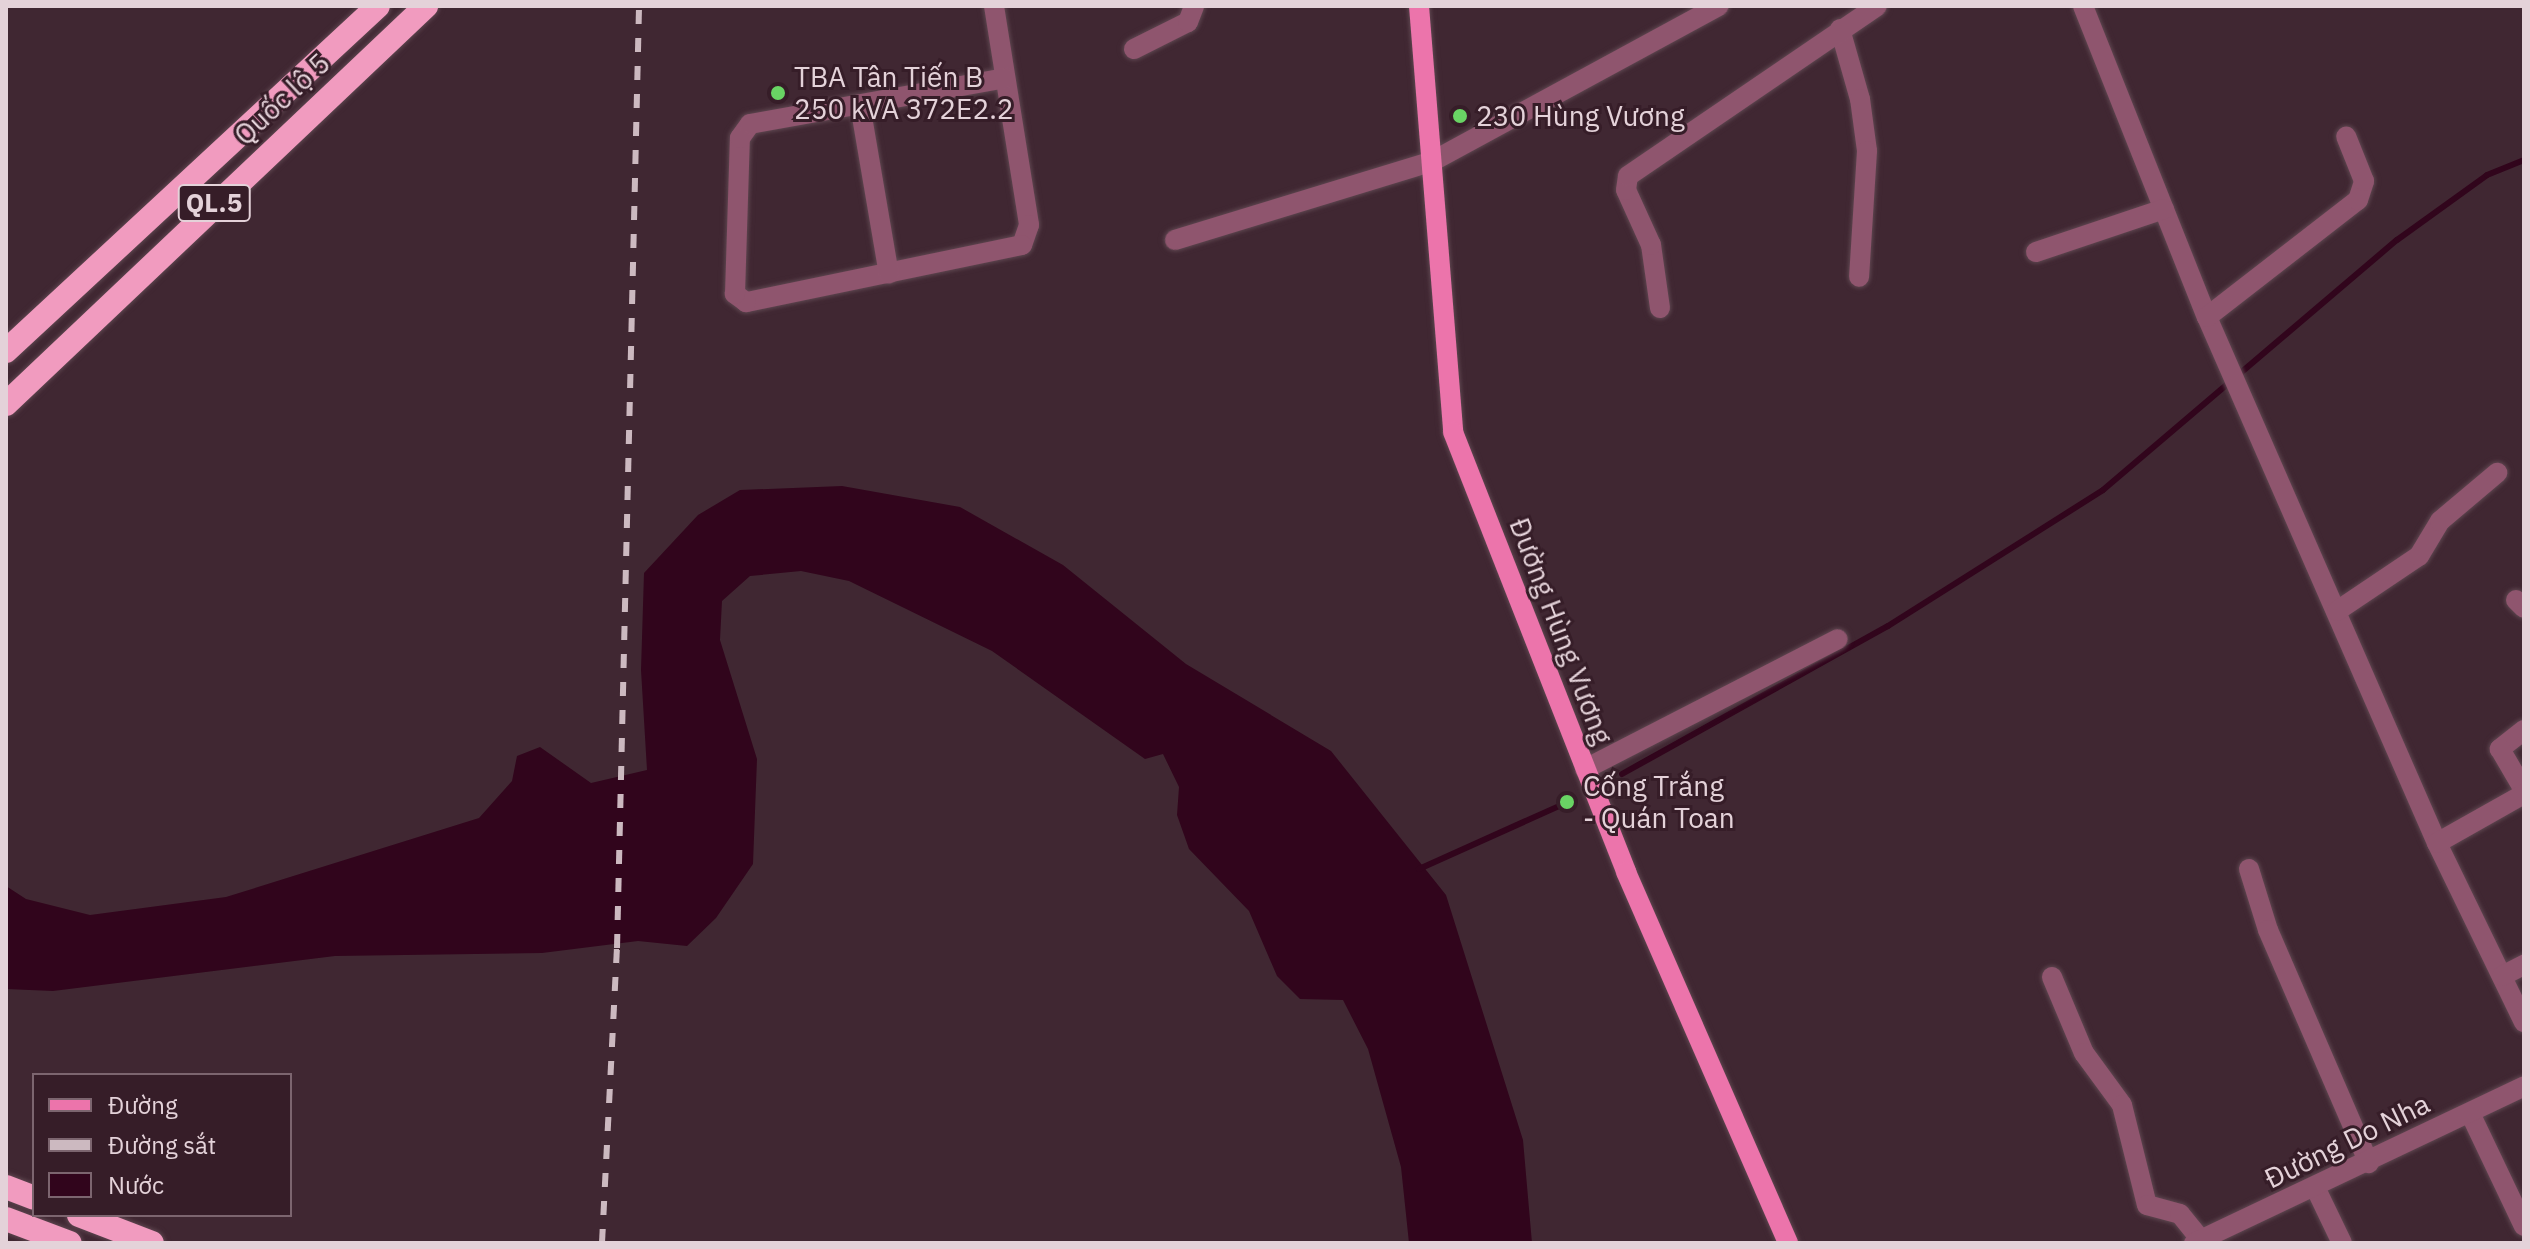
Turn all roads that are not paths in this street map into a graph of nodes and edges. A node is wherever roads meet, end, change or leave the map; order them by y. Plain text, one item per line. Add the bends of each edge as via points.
1 (378, 6) edge
2 (426, 6) edge
3 (994, 6) edge
4 (1194, 6) edge
5 (1419, 6) edge
6 (1719, 6) edge
7 (1877, 6) edge
8 (2083, 6) edge
9 (1840, 29) junction
10 (1134, 49) dead end
11 (1005, 78) junction
12 (860, 105) junction
13 (2346, 136) dead end
14 (1433, 161) junction
15 (2164, 209) junction
16 (1175, 240) dead end
17 (2036, 252) dead end
18 (889, 274) junction
19 (1859, 277) dead end
20 (1660, 308) dead end
21 (2207, 317) junction
22 (6, 351) edge
23 (6, 404) edge
24 (2497, 473) dead end
25 (2337, 611) junction
26 (1838, 639) dead end
27 (2524, 730) edge
28 (1585, 769) junction
29 (2524, 792) edge
30 (2437, 843) junction
31 (2249, 869) dead end
32 (2524, 965) edge
33 (2502, 976) junction
34 (2052, 977) dead end
35 (2524, 1022) edge
36 (2524, 1086) edge
37 (2470, 1113) junction
38 (2369, 1163) junction
39 (6, 1187) edge
40 (2316, 1189) junction
41 (32, 1197) edge
42 (84, 1217) edge
43 (6, 1219) edge
44 (2524, 1226) edge
45 (2197, 1242) edge
46 (70, 1243) edge
47 (152, 1243) edge
48 (1788, 1243) edge
49 (2342, 1243) edge

1 - 22 highway, Quốc lộ 5 / QL.5
2 - 23 highway, Quốc lộ 5 / QL.5
3 - 11 street
4 - 10 street via 1188,22
5 - 14 main road, Đường Hùng Vương
6 - 14 street
7 - 9 street
8 - 15 street
9 - 19 street via 1860,99 1867,151
9 - 20 street via 1628,176 1626,190 1651,245
11 - 12 street
11 - 18 street via 1027,237 1013,250
12 - 18 street
12 - 18 street via 759,121 744,130 732,285 746,302
13 - 21 street via 2364,181 2358,200
14 - 16 street
14 - 28 main road, Đường Hùng Vương via 1453,432
15 - 17 street
15 - 21 street
21 - 25 street
24 - 25 street via 2440,521 2419,556
25 - 30 street
26 - 28 street
27 - 29 street via 2500,749
28 - 48 main road, Đường Hùng Vương
29 - 30 street
30 - 33 street
31 - 38 street via 2277,953
32 - 33 street
33 - 35 street
34 - 45 street via 2091,1067 2122,1105 2147,1205 2180,1214
36 - 37 street, Đường Do Nha
37 - 38 street, Đường Do Nha
37 - 44 street
38 - 40 street, Đường Do Nha
39 - 41 highway
40 - 45 street, Đường Do Nha
40 - 49 street
42 - 47 highway
43 - 46 highway

